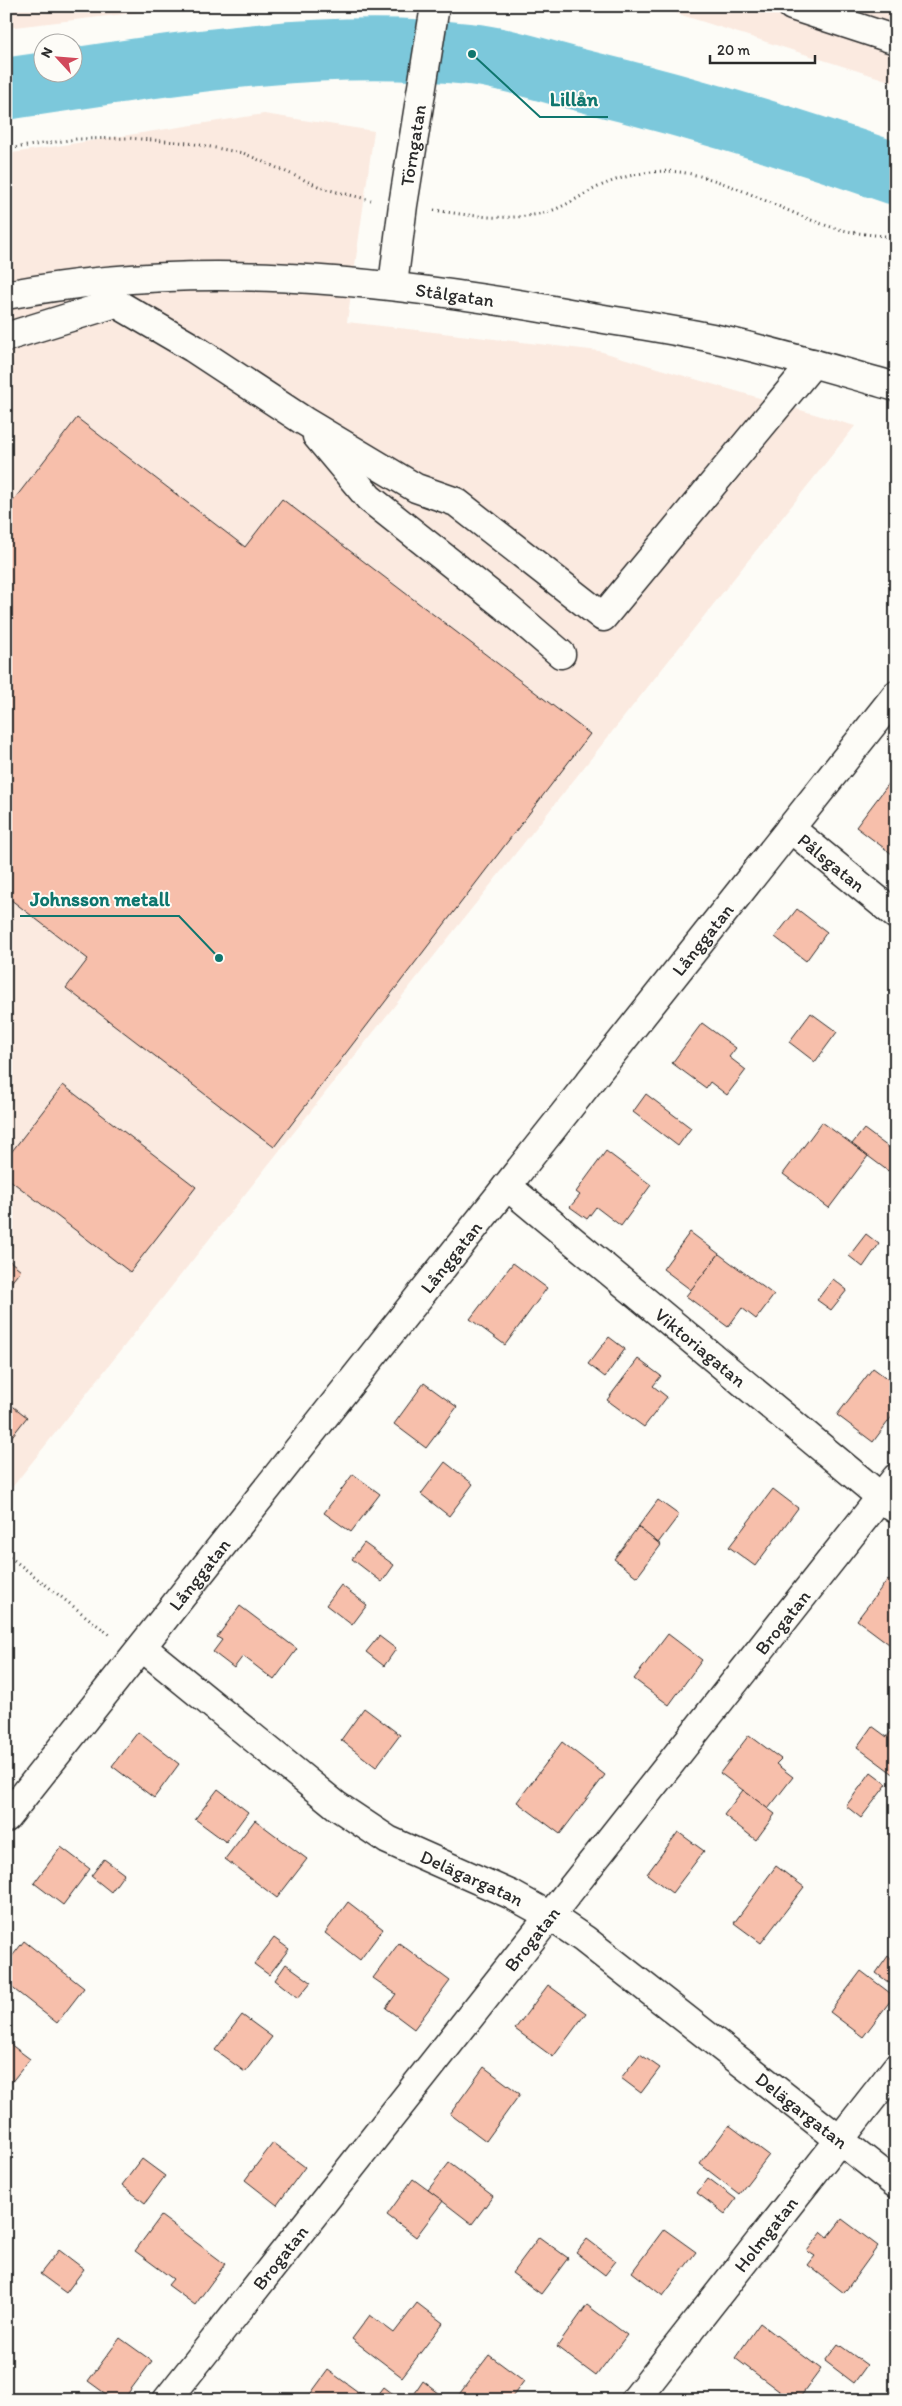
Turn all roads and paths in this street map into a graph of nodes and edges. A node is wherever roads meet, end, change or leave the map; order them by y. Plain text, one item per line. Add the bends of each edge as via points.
1 (435, 6) edge
2 (792, 6) edge
3 (896, 40) edge
4 (6, 150) edge
5 (375, 200) dead end
6 (431, 210) dead end
7 (896, 237) edge
8 (393, 285) junction
9 (6, 295) edge
10 (6, 337) edge
11 (813, 363) junction
12 (896, 387) edge
13 (304, 421) junction
14 (561, 654) dead end
15 (896, 695) edge
16 (790, 828) junction
17 (896, 915) edge
18 (507, 1186) junction
19 (891, 1494) edge
20 (6, 1554) edge
21 (142, 1647) junction
22 (6, 1818) edge
23 (550, 1916) junction
24 (896, 2068) edge
25 (838, 2140) junction
26 (896, 2184) edge
27 (167, 2400) edge
28 (635, 2400) edge

1 - 8 street, Törngatan
2 - 3 street
4 - 5 path via 77,139 128,138 189,143 243,153 325,189
6 - 7 path via 480,218 511,218 547,212 604,184 637,173 679,172 714,181 825,225 856,233
8 - 9 street, Stålgatan via 294,276 179,276 115,279
8 - 11 street, Stålgatan via 712,338
10 - 13 street via 116,303 193,348
11 - 12 street, Stålgatan
11 - 13 street via 604,617 456,502 416,488
13 - 14 street via 368,498
15 - 16 street, Långgatan
16 - 17 street, Pålsgatan
16 - 18 street, Långgatan
18 - 19 street, Viktoriagatan
18 - 21 street, Långgatan
19 - 23 street, Brogatan
20 - 21 path via 123,1645
21 - 22 street, Långgatan
21 - 23 street, Delägargatan via 337,1806 381,1835 512,1895
23 - 25 street, Delägargatan via 584,1939
23 - 27 street, Brogatan
24 - 25 street, Holmgatan
25 - 26 street, Delägargatan
25 - 28 street, Holmgatan

